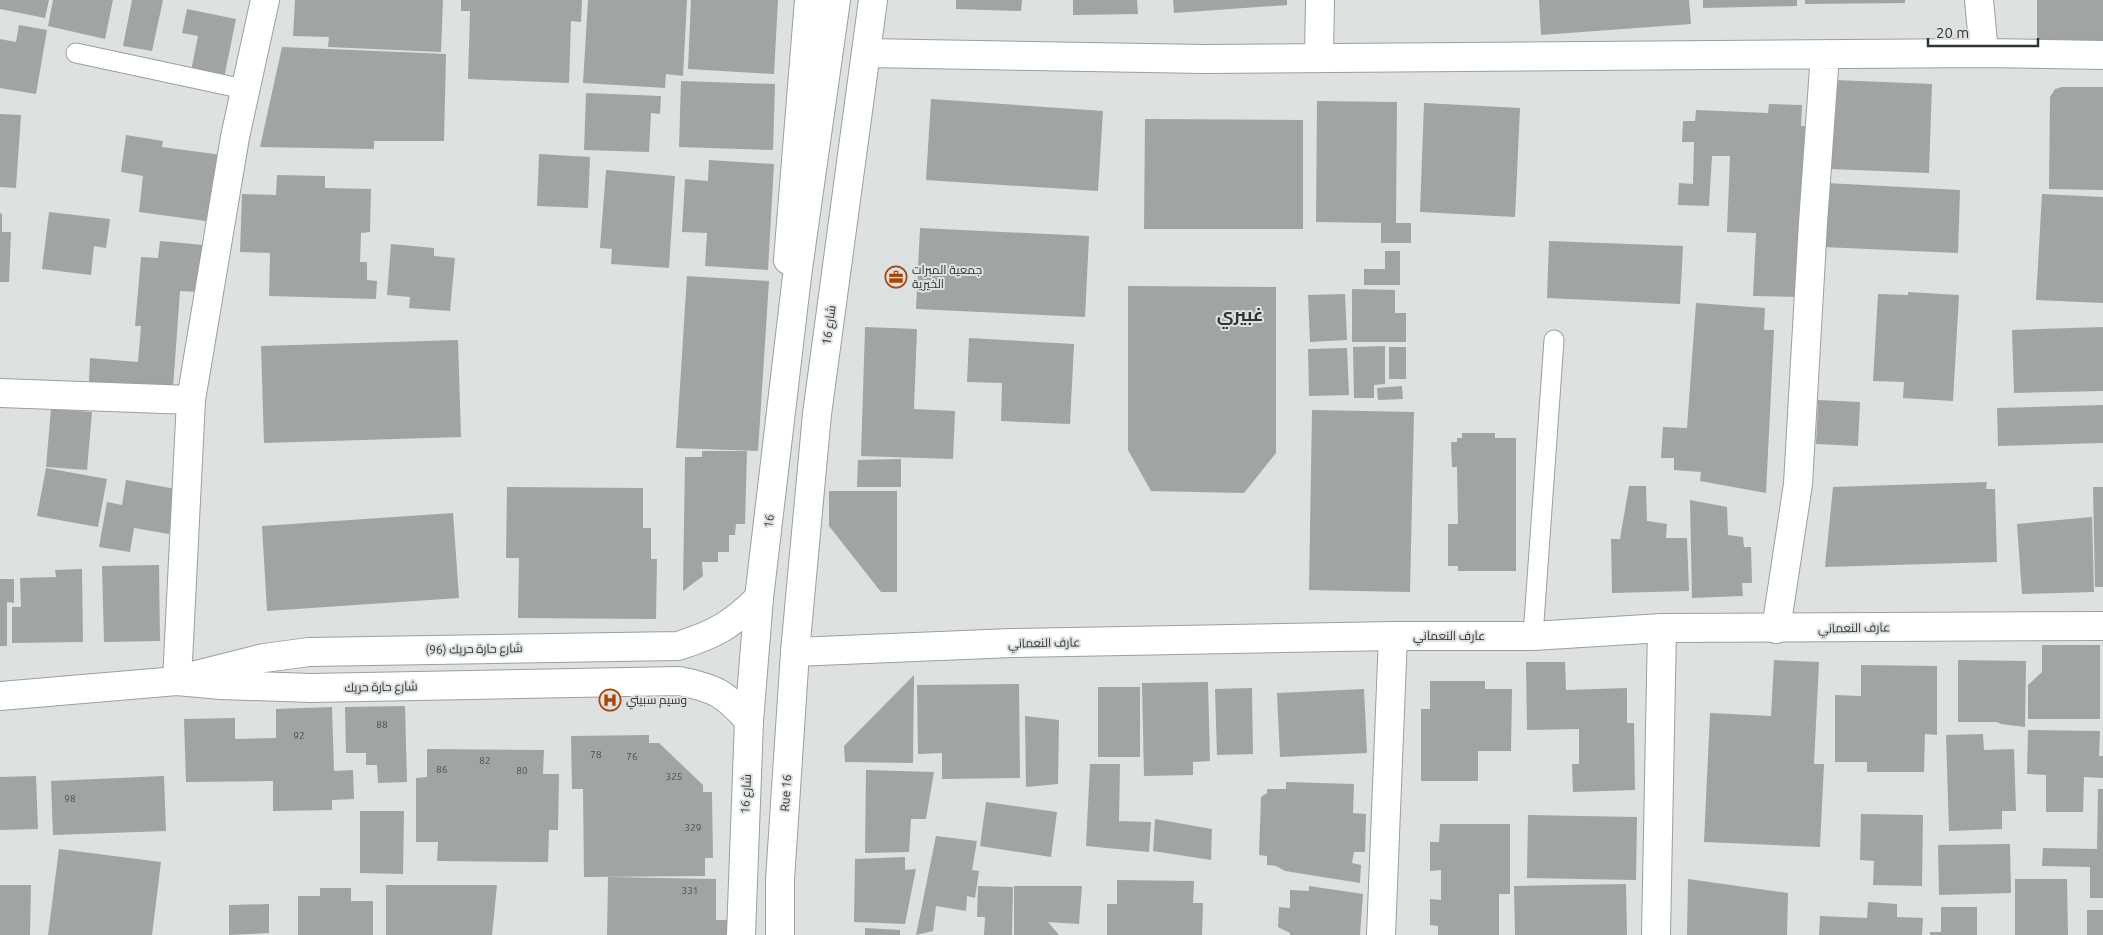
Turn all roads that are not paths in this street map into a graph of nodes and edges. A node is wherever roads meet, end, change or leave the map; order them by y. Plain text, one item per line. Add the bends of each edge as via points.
1 (265, 0) edge
2 (809, 0) edge
3 (836, 0) edge
4 (873, 0) edge
5 (1320, 0) edge
6 (1979, 0) edge
7 (1984, 52) junction
8 (76, 53) dead end
9 (866, 53) junction
10 (1825, 54) junction
11 (2103, 55) edge
12 (1319, 57) junction
13 (244, 89) junction
14 (1554, 340) dead end
15 (784, 390) junction
16 (0, 393) edge
17 (191, 400) junction
18 (760, 598) junction
19 (2103, 626) edge
20 (1662, 628) junction
21 (1776, 629) junction
22 (1392, 636) junction
23 (1532, 636) junction
24 (494, 649) junction
25 (795, 652) junction
26 (754, 653) joint
27 (177, 681) junction
28 (493, 684) junction
29 (0, 696) edge
30 (750, 722) junction
31 (741, 935) edge
32 (780, 935) edge
33 (1381, 935) edge
34 (1656, 935) edge

1 - 13 street
2 - 15 street via 791,214
3 - 15 street
4 - 9 street, شارع 16
5 - 12 street
6 - 7 street
7 - 10 street
7 - 11 street
8 - 13 lane
9 - 12 street via 1204,59
9 - 25 street, شارع 16 via 816,414
10 - 12 street
10 - 21 street via 1798,484
13 - 17 street
14 - 23 lane
15 - 18 street, 16
16 - 17 street
17 - 27 street
18 - 24 street, شارع حارة حريك (96) via 729,625 709,636 678,646
18 - 26 street, 16
19 - 21 street, عارف النعماني
20 - 21 street, عارف النعماني
20 - 23 street, عارف النعماني
20 - 34 street
22 - 23 street, عارف النعماني
22 - 25 street, عارف النعماني via 1012,643
22 - 33 street
24 - 27 street, شارع حارة حريك (96) via 309,652 246,662
24 - 28 street
25 - 32 street, Rue 16 via 780,880
26 - 30 street, شارع 16
27 - 28 street, شارع حارة حريك via 266,688
27 - 29 street, شارع حارة حريك
28 - 30 street, شارع حارة حريك via 679,680 707,686 732,700
30 - 31 street, شارع 16

